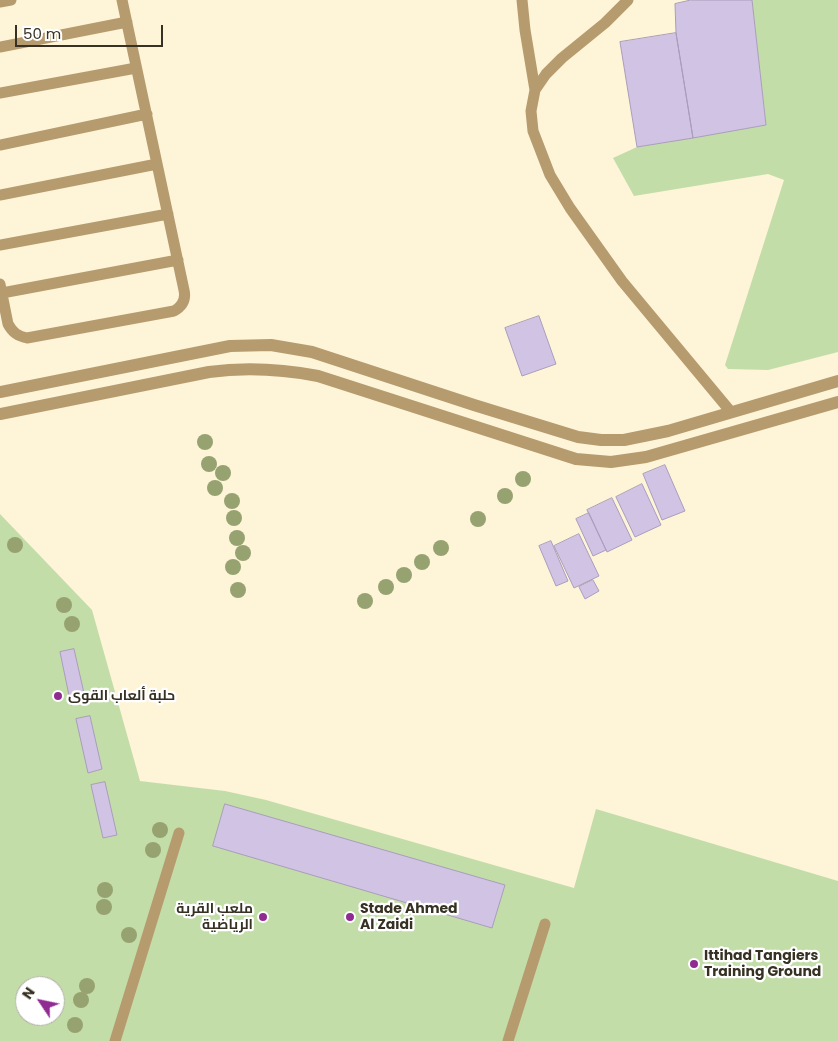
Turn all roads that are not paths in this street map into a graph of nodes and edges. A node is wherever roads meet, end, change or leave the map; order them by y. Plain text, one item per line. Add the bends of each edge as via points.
1 (11, 0) edge
2 (122, 0) edge
3 (522, 0) edge
4 (628, 0) edge
5 (0, 2) edge
6 (127, 22) junction
7 (0, 48) edge
8 (136, 68) junction
9 (535, 90) junction
10 (0, 94) edge
11 (147, 114) junction
12 (0, 145) edge
13 (158, 164) junction
14 (0, 195) edge
15 (168, 214) junction
16 (0, 245) edge
17 (178, 260) junction
18 (1, 289) edge
19 (838, 381) edge
20 (0, 392) edge
21 (838, 402) edge
22 (732, 412) junction
23 (0, 414) edge
24 (179, 833) dead end
25 (545, 924) dead end
26 (115, 1041) edge
27 (508, 1041) edge

1 - 5 lane
2 - 6 lane
3 - 9 lane
4 - 9 lane via 562,58
6 - 7 lane
6 - 8 lane
8 - 10 lane
8 - 11 lane
9 - 22 lane via 531,111 533,131 550,175 570,208 622,281
11 - 12 lane
11 - 13 lane
13 - 14 lane
13 - 15 lane
15 - 16 lane
15 - 17 lane
17 - 18 lane
17 - 18 lane via 185,295 182,304 174,311 27,338 11,330
19 - 22 street
20 - 22 street via 224,347 271,345 312,352 578,437 624,440 647,437
21 - 23 street via 646,458 611,462 567,456 318,376 275,369 209,372
24 - 26 lane
25 - 27 lane

